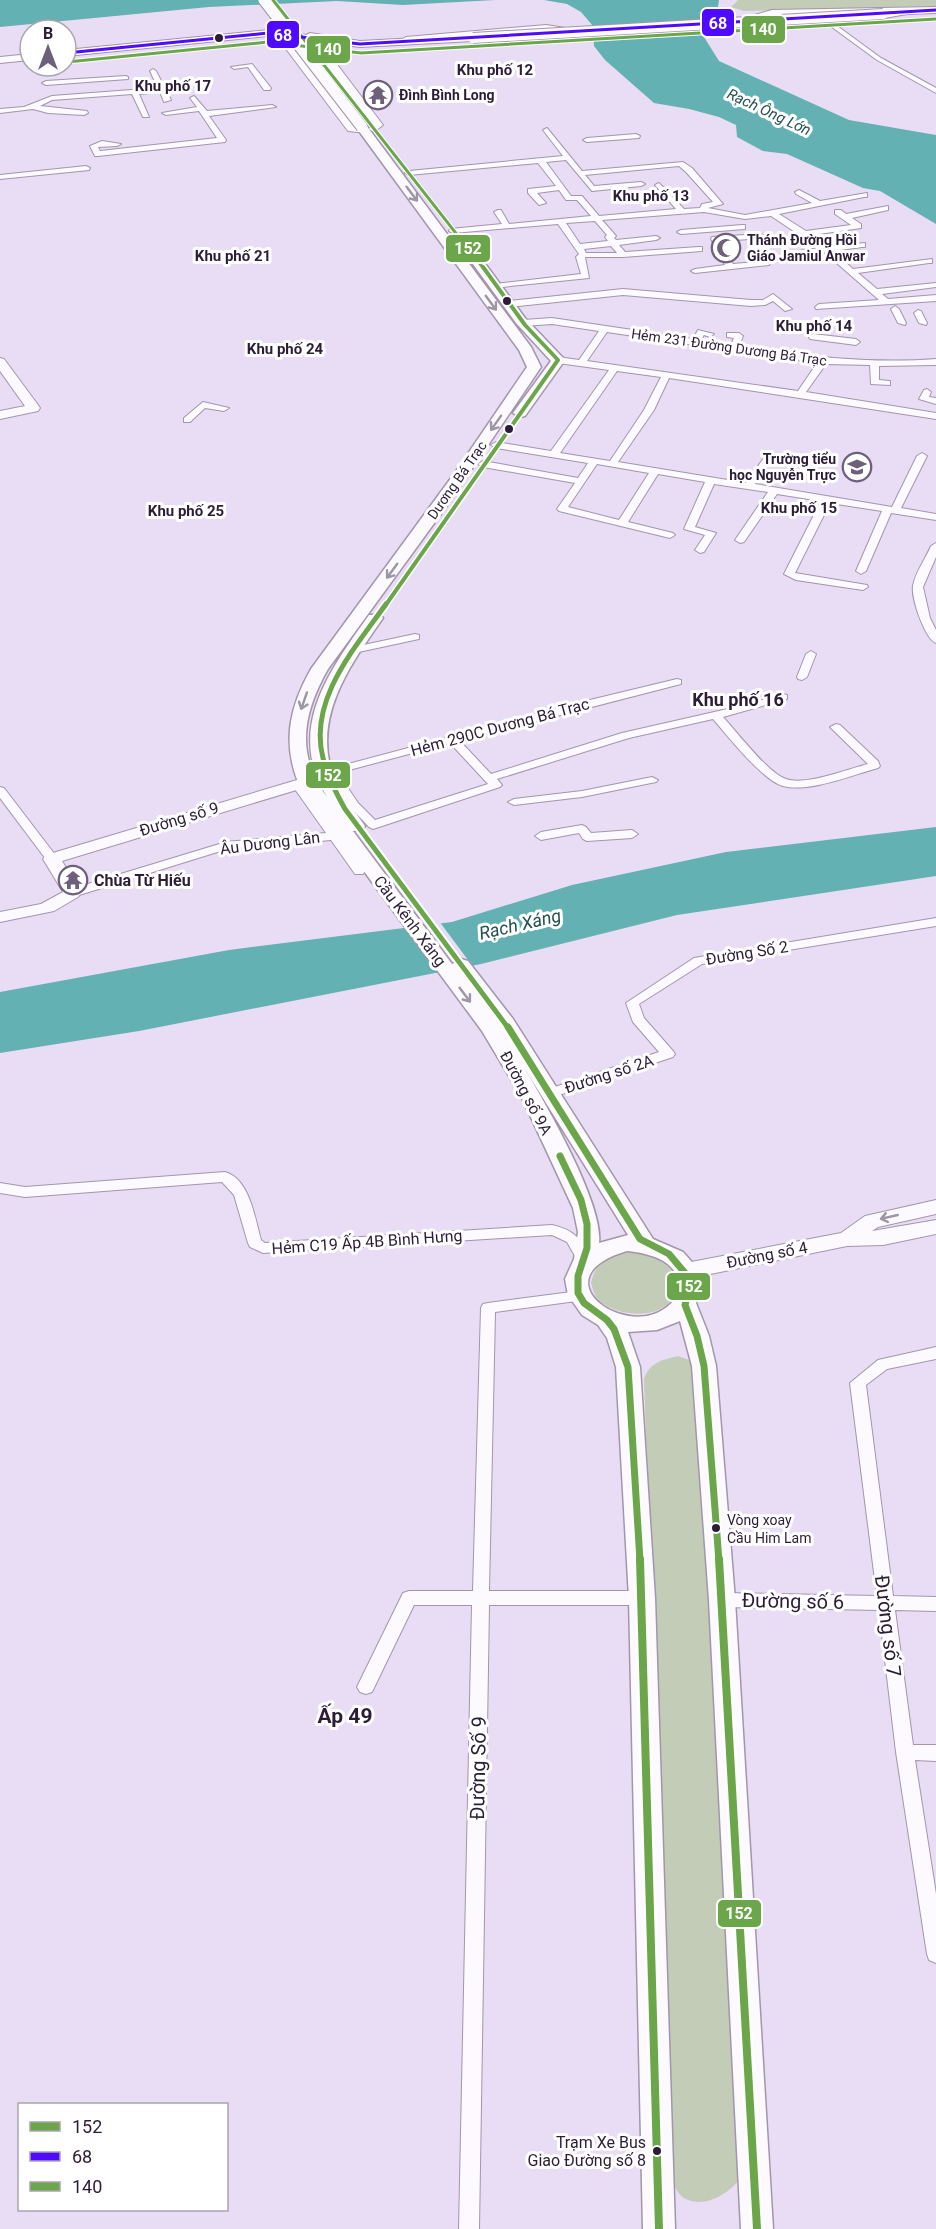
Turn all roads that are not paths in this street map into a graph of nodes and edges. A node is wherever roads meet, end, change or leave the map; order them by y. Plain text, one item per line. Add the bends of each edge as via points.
1 (264, 0) edge
2 (273, 0) edge
3 (936, 10) edge
4 (899, 13) junction
5 (826, 21) junction
6 (587, 28) dead end
7 (514, 30) junction
8 (279, 33) junction
9 (310, 36) junction
10 (386, 42) junction
11 (360, 44) junction
12 (78, 51) edge
13 (323, 55) junction
14 (18, 58) edge
15 (298, 58) junction
16 (0, 60) edge
17 (234, 67) dead end
18 (153, 71) dead end
19 (126, 78) dead end
20 (46, 83) dead end
21 (267, 88) dead end
22 (162, 90) junction
23 (936, 91) edge
24 (135, 93) junction
25 (194, 98) dead end
26 (167, 100) dead end
27 (34, 108) junction
28 (272, 108) dead end
29 (0, 111) edge
30 (202, 111) junction
31 (84, 113) dead end
32 (166, 113) dead end
33 (146, 115) dead end
34 (368, 128) junction
35 (547, 130) dead end
36 (636, 136) dead end
37 (587, 140) dead end
38 (117, 144) dead end
39 (568, 158) junction
40 (540, 160) junction
41 (86, 168) dead end
42 (409, 173) junction
43 (579, 173) junction
44 (0, 177) edge
45 (641, 184) dead end
46 (659, 185) dead end
47 (561, 188) junction
48 (799, 192) dead end
49 (864, 195) dead end
50 (542, 203) dead end
51 (819, 204) junction
52 (885, 208) dead end
53 (704, 210) junction
54 (682, 211) junction
55 (498, 212) dead end
56 (772, 213) junction
57 (598, 218) junction
58 (560, 221) junction
59 (507, 226) junction
60 (742, 227) dead end
61 (453, 231) junction
62 (681, 232) dead end
63 (804, 234) junction
64 (761, 236) dead end
65 (656, 238) dead end
66 (614, 243) junction
67 (862, 246) dead end
68 (578, 248) junction
69 (699, 249) dead end
70 (825, 249) junction
71 (472, 254) junction
72 (457, 255) junction
73 (584, 255) junction
74 (623, 255) junction
75 (785, 255) dead end
76 (929, 261) dead end
77 (766, 263) dead end
78 (897, 266) junction
79 (883, 267) junction
80 (731, 268) junction
81 (695, 272) dead end
82 (851, 272) junction
83 (555, 279) junction
84 (859, 279) junction
85 (936, 285) edge
86 (495, 286) junction
87 (915, 288) junction
88 (875, 292) junction
89 (936, 298) edge
90 (564, 299) junction
91 (884, 300) junction
92 (509, 304) junction
93 (819, 307) dead end
94 (788, 309) dead end
95 (895, 309) dead end
96 (918, 314) dead end
97 (524, 323) junction
98 (902, 323) dead end
99 (923, 323) dead end
100 (604, 330) junction
101 (711, 334) dead end
102 (730, 335) dead end
103 (813, 337) dead end
104 (856, 342) dead end
105 (695, 343) junction
106 (733, 349) junction
107 (558, 360) junction
108 (531, 361) junction
109 (823, 361) junction
110 (582, 362) junction
111 (936, 362) edge
112 (875, 363) junction
113 (615, 367) junction
114 (3, 370) edge
115 (666, 375) junction
116 (887, 383) dead end
117 (927, 392) dead end
118 (800, 394) junction
119 (936, 401) edge
120 (224, 408) dead end
121 (886, 408) junction
122 (0, 415) edge
123 (936, 416) edge
124 (882, 418) dead end
125 (187, 420) dead end
126 (489, 444) junction
127 (535, 451) junction
128 (554, 454) junction
129 (922, 456) dead end
130 (769, 457) dead end
131 (594, 461) junction
132 (483, 464) junction
133 (612, 464) junction
134 (523, 471) junction
135 (655, 471) junction
136 (711, 480) junction
137 (580, 481) junction
138 (748, 487) junction
139 (774, 491) junction
140 (827, 500) junction
141 (892, 510) junction
142 (936, 517) edge
143 (622, 523) junction
144 (670, 535) dead end
145 (740, 540) dead end
146 (936, 546) edge
147 (700, 550) dead end
148 (861, 571) dead end
149 (863, 588) dead end
150 (414, 637) dead end
151 (936, 640) edge
152 (332, 650) junction
153 (354, 650) junction
154 (811, 654) dead end
155 (802, 677) dead end
156 (677, 682) dead end
157 (783, 697) dead end
158 (715, 715) junction
159 (836, 727) dead end
160 (452, 739) junction
161 (328, 773) junction
162 (489, 778) junction
163 (652, 780) dead end
164 (302, 783) junction
165 (0, 790) edge
166 (514, 802) dead end
167 (337, 811) junction
168 (632, 834) dead end
169 (336, 836) junction
170 (541, 836) dead end
171 (52, 859) junction
172 (359, 871) dead end
173 (72, 893) junction
174 (0, 917) edge
175 (936, 922) edge
176 (498, 1026) junction
177 (668, 1054) joint
178 (551, 1093) junction
179 (0, 1188) edge
180 (936, 1222) edge
181 (645, 1245) junction
182 (585, 1261) junction
183 (686, 1271) junction
184 (579, 1296) junction
185 (685, 1305) junction
186 (607, 1320) junction
187 (936, 1353) edge
188 (482, 1597) junction
189 (642, 1598) junction
190 (722, 1600) junction
191 (885, 1602) junction
192 (936, 1604) edge
193 (366, 1687) dead end
194 (904, 1752) junction
195 (936, 1753) edge
196 (933, 1913) edge
197 (936, 1954) edge
198 (469, 2229) edge
199 (659, 2229) edge
200 (757, 2229) edge

1 - 34 main road, bridge
2 - 34 main road
3 - 4 street
4 - 5 street
4 - 5 street via 756,17 764,24
4 - 10 street, bridge
5 - 23 street via 879,59
6 - 7 street
7 - 10 street
7 - 10 street via 525,41
8 - 9 street
8 - 12 street
8 - 15 street
9 - 11 street
9 - 13 street
10 - 11 street
11 - 13 street
13 - 15 street
13 - 34 street via 378,125
14 - 16 street
15 - 34 street via 352,129
17 - 21 street via 250,65
18 - 22 street
19 - 20 street
22 - 24 street
22 - 26 street
24 - 27 street via 52,98
24 - 33 street
25 - 30 street
27 - 29 street
27 - 31 street
28 - 30 street
30 - 32 street
30 - 38 street via 222,140 98,154 94,146
34 - 42 main road
34 -> 72 main road
35 - 39 street
36 - 37 street
39 - 40 street
39 - 43 street
40 - 42 street
40 - 47 street
41 - 44 street
42 - 61 main road
43 - 45 street via 592,189
43 - 53 street via 680,164 719,204 705,206
46 - 54 street
47 - 50 street via 531,191
47 - 57 street via 569,198 579,198
48 - 51 street
49 - 51 street
51 - 56 street
52 - 63 street via 841,214 858,226
53 - 54 street
53 - 56 street via 745,217
54 - 57 street
55 - 59 street
56 - 63 street
57 - 58 street
57 - 66 street
58 - 59 street
58 - 68 street
59 - 61 street
60 - 62 street
61 - 71 main road
63 - 70 street
64 - 80 street via 715,239
65 - 66 street
66 - 68 street
66 - 74 street
67 - 70 street
68 - 73 street
69 - 74 street
70 - 75 street
70 - 82 street
71 - 72 main road
71 - 86 main road
72 -> 108 main road
73 - 74 street
73 - 83 street via 580,257 586,276
76 - 78 street
77 - 80 street
78 - 79 street
78 - 87 street
79 - 82 street
79 - 84 street via 890,274
80 - 81 street
82 - 84 street
83 - 86 street
83 - 90 street
84 - 88 street
85 - 87 street
86 - 92 main road
87 - 88 street
88 - 91 street
89 - 91 street
90 - 92 street
90 - 94 street via 623,292 751,303 773,297
91 - 93 street
92 - 97 main road
95 - 98 street
96 - 99 street
97 - 100 street, Hẻm 231 Đường Dương Bá Trạc via 552,321
97 - 107 main road
100 - 105 street, Hẻm 231 Đường Dương Bá Trạc
100 - 110 street
101 - 105 street via 701,332
102 - 106 street via 739,336
103 - 104 street
105 - 106 street, Hẻm 231 Đường Dương Bá Trạc
106 - 109 street, Hẻm 231 Đường Dương Bá Trạc
107 - 108 main road
107 - 110 street
107 - 126 main road, Dương Bá Trạc
108 -> 126 main road, Dương Bá Trạc via 534,368
109 - 112 street, Hẻm 231 Đường Dương Bá Trạc
109 - 118 street
110 - 113 street
111 - 112 street, Hẻm 231 Đường Dương Bá Trạc
112 - 116 street via 874,382
113 - 115 street
113 - 128 street
114 - 122 street via 33,408
115 - 118 street
115 - 133 street via 649,410
117 - 119 street via 924,399
118 - 121 street
120 - 125 street via 203,405
121 - 123 street
121 - 124 street
126 - 127 street, Dương Bá Trạc
126 - 132 main road, Dương Bá Trạc
126 -> 152 main road, Dương Bá Trạc
127 - 128 street, Dương Bá Trạc
127 - 134 street
128 - 131 street, Dương Bá Trạc
129 - 141 street
130 - 138 street
131 - 133 street, Dương Bá Trạc
131 - 137 street
132 - 134 street
132 - 153 main road, Dương Bá Trạc
133 - 135 street, Dương Bá Trạc
134 - 137 street
135 - 136 street, Dương Bá Trạc
135 - 143 street
136 - 138 street, Dương Bá Trạc
136 - 147 street via 689,529 711,533
137 - 143 street via 562,509
138 - 139 street, Dương Bá Trạc
139 - 140 street, Dương Bá Trạc
139 - 145 street
140 - 141 street, Dương Bá Trạc
140 - 149 street via 789,573
141 - 142 street, Dương Bá Trạc
141 - 148 street
143 - 144 street
146 - 151 street via 918,587 925,618
150 - 153 street
152 - 153 main road
152 -> 164 main road, Dương Bá Trạc via 306,696 298,724
153 - 161 main road, Dương Bá Trạc via 338,672 321,716 318,753
154 - 155 street
156 - 160 street, Hẻm 290C Dương Bá Trạc
157 - 158 street
158 - 159 street via 775,779 789,784 874,766
158 - 162 street via 608,741
160 - 161 street, Hẻm 290C Dương Bá Trạc
160 - 162 street
161 - 162 street via 373,825 496,785
161 - 167 main road, Dương Bá Trạc
163 - 166 street
164 - 167 main road, Dương Bá Trạc
164 - 169 street
164 - 171 street, Đường số 9
165 - 171 street
167 - 176 main road, Cầu Kênh Xáng
168 - 170 street via 587,837 582,829
169 - 172 street
169 - 173 street, Âu Dương Lân via 226,846
171 - 173 street
173 - 174 street, Âu Dương Lân via 42,910
175 - 177 street, Đường Số 2 via 698,961 632,1003 638,1018
176 - 178 main road, Đường số 9A
176 - 182 main road, Đường số 9A via 584,1208 589,1232
177 - 178 street, Đường số 2A
178 - 181 main road, Đường số 9A
179 - 182 street, Hẻm C19 Ấp 4B Bình Hưng via 25,1192 225,1177 240,1193 255,1243 263,1248 552,1230 566,1233 574,1240
180 - 183 street, Đường số 4 via 883,1238 847,1239
181 - 182 main road via 611,1246
181 - 183 main road via 676,1258
182 - 184 main road via 577,1278
183 - 185 main road via 691,1284
184 - 186 main road
184 - 188 street, Đường Số 9 via 488,1308
185 - 186 main road via 660,1322 625,1325
185 - 190 main road via 704,1366
186 - 189 main road via 618,1336 628,1367
187 - 191 street, Đường số 7 via 883,1364 858,1383
188 - 189 street
188 - 193 street via 409,1598
188 - 198 street, Đường Số 9
189 - 199 main road
190 - 191 street, Đường số 6
190 - 200 main road
191 - 192 street, Đường số 6
191 - 194 street, Đường số 7
194 - 195 street
194 - 196 street, Đường số 7
196 - 197 street, Đường số 7

